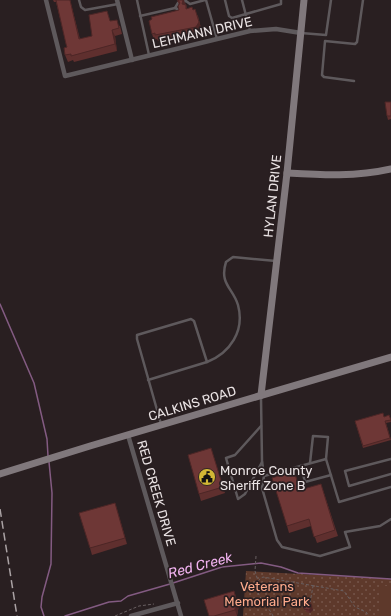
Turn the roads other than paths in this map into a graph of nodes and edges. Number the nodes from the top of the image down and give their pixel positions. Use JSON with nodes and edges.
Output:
{"nodes":[{"id":1,"x":46,"y":0,"type":"edge"},
{"id":2,"x":79,"y":0,"type":"edge"},
{"id":3,"x":137,"y":0,"type":"edge"},
{"id":4,"x":206,"y":0,"type":"edge"},
{"id":5,"x":225,"y":0,"type":"edge"},
{"id":6,"x":242,"y":0,"type":"edge"},
{"id":7,"x":281,"y":0,"type":"edge"},
{"id":8,"x":304,"y":0,"type":"edge"},
{"id":9,"x":331,"y":0,"type":"edge"},
{"id":10,"x":362,"y":0,"type":"edge"},
{"id":11,"x":117,"y":2,"type":"edge"},
{"id":12,"x":190,"y":4,"type":"junction"},
{"id":13,"x":175,"y":8,"type":"junction"},
{"id":14,"x":188,"y":8,"type":"edge"},
{"id":15,"x":180,"y":10,"type":"edge"},
{"id":16,"x":246,"y":15,"type":"junction"},
{"id":17,"x":140,"y":16,"type":"junction"},
{"id":18,"x":250,"y":31,"type":"junction"},
{"id":19,"x":301,"y":32,"type":"junction"},
{"id":20,"x":326,"y":35,"type":"junction"},
{"id":21,"x":217,"y":39,"type":"junction"},
{"id":22,"x":325,"y":41,"type":"junction"},
{"id":23,"x":150,"y":55,"type":"junction"},
{"id":24,"x":132,"y":60,"type":"junction"},
{"id":25,"x":354,"y":81,"type":"dead end"},
{"id":26,"x":391,"y":169,"type":"edge"},
{"id":27,"x":287,"y":173,"type":"junction"},
{"id":28,"x":276,"y":261,"type":"junction"},
{"id":29,"x":391,"y":357,"type":"edge"},
{"id":30,"x":206,"y":362,"type":"junction"},
{"id":31,"x":148,"y":380,"type":"junction"},
{"id":32,"x":261,"y":395,"type":"junction"},
{"id":33,"x":161,"y":425,"type":"junction"},
{"id":34,"x":261,"y":426,"type":"junction"},
{"id":35,"x":128,"y":435,"type":"junction"},
{"id":36,"x":326,"y":459,"type":"junction"},
{"id":37,"x":391,"y":459,"type":"edge"},
{"id":38,"x":262,"y":461,"type":"junction"},
{"id":39,"x":310,"y":463,"type":"junction"},
{"id":40,"x":301,"y":466,"type":"junction"},
{"id":41,"x":0,"y":474,"type":"edge"},
{"id":42,"x":391,"y":474,"type":"edge"},
{"id":43,"x":331,"y":475,"type":"junction"},
{"id":44,"x":264,"y":476,"type":"junction"},
{"id":45,"x":391,"y":487,"type":"edge"},
{"id":46,"x":391,"y":519,"type":"edge"},
{"id":47,"x":178,"y":603,"type":"junction"},
{"id":48,"x":131,"y":616,"type":"edge"},
{"id":49,"x":181,"y":616,"type":"edge"}],
"edges":[{"from":1,"to":24,"type":"street","name":"LEHMANN DRIVE"},
{"from":2,"to":11,"type":"lane"},
{"from":3,"to":17,"type":"lane"},
{"from":4,"to":12,"type":"lane"},
{"from":4,"to":21,"type":"lane"},
{"from":5,"to":16,"type":"lane"},
{"from":6,"to":16,"type":"lane"},
{"from":7,"to":16,"type":"lane"},
{"from":8,"to":19,"type":"main road","name":"HYLAN DRIVE"},
{"from":9,"to":20,"type":"lane"},
{"from":10,"to":22,"type":"lane"},
{"from":11,"to":24,"type":"street"},
{"from":12,"to":13,"type":"lane"},
{"from":12,"to":14,"type":"lane"},
{"from":13,"to":15,"type":"lane"},
{"from":13,"to":17,"type":"lane"},
{"from":16,"to":18,"type":"lane"},
{"from":17,"to":23,"type":"lane"},
{"from":18,"to":19,"type":"street","name":"LEHMANN DRIVE"},
{"from":18,"to":21,"type":"street","name":"LEHMANN DRIVE"},
{"from":19,"to":20,"type":"lane"},
{"from":19,"to":27,"type":"main road","name":"HYLAN DRIVE"},
{"from":20,"to":22,"type":"lane"},
{"from":21,"to":23,"type":"street","name":"LEHMANN DRIVE"},
{"from":22,"to":25,"type":"lane"},
{"from":23,"to":24,"type":"street","name":"LEHMANN DRIVE"},
{"from":26,"to":27,"type":"main road"},
{"from":27,"to":28,"type":"main road","name":"HYLAN DRIVE"},
{"from":28,"to":30,"type":"lane"},
{"from":28,"to":32,"type":"main road","name":"HYLAN DRIVE"},
{"from":29,"to":32,"type":"main road","name":"CALKINS ROAD"},
{"from":30,"to":31,"type":"lane"},
{"from":30,"to":31,"type":"lane"},
{"from":31,"to":33,"type":"lane"},
{"from":32,"to":33,"type":"main road","name":"CALKINS ROAD"},
{"from":32,"to":34,"type":"lane"},
{"from":33,"to":35,"type":"main road","name":"CALKINS ROAD"},
{"from":34,"to":38,"type":"lane"},
{"from":34,"to":38,"type":"lane"},
{"from":35,"to":41,"type":"main road","name":"CALKINS ROAD"},
{"from":35,"to":47,"type":"street","name":"RED CREEK DRIVE"},
{"from":36,"to":39,"type":"lane"},
{"from":36,"to":39,"type":"lane"},
{"from":36,"to":43,"type":"lane"},
{"from":37,"to":42,"type":"lane"},
{"from":38,"to":44,"type":"lane"},
{"from":39,"to":40,"type":"lane"},
{"from":40,"to":43,"type":"lane"},
{"from":40,"to":44,"type":"lane"},
{"from":43,"to":45,"type":"lane"},
{"from":44,"to":46,"type":"lane"},
{"from":47,"to":48,"type":"street"},
{"from":47,"to":49,"type":"street","name":"RED CREEK DRIVE"}]}
